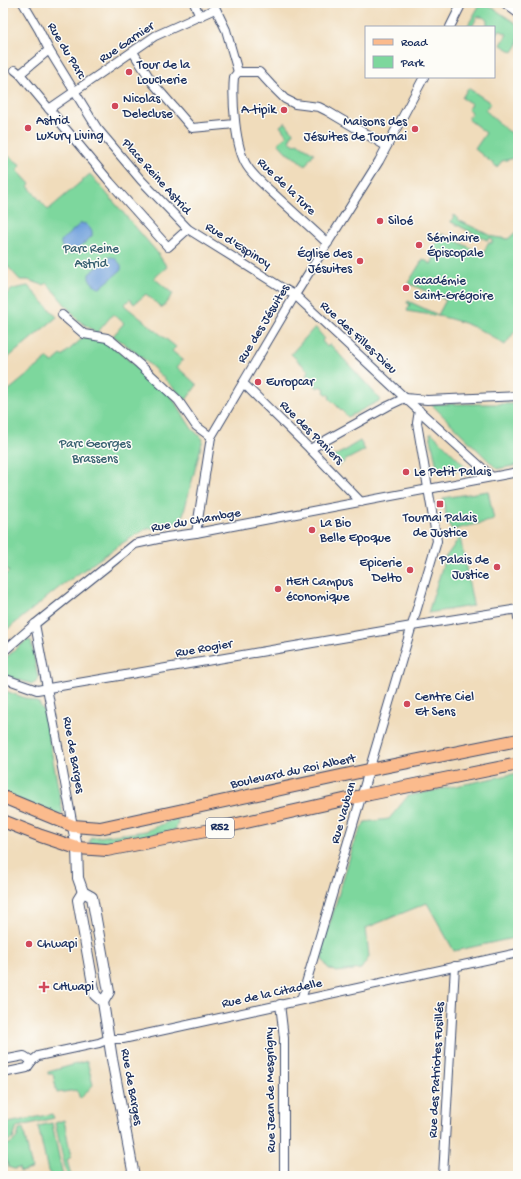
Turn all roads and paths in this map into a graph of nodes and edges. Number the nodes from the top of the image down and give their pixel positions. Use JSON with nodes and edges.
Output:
{"nodes":[{"id":1,"x":23,"y":3,"type":"edge"},
{"id":2,"x":194,"y":3,"type":"edge"},
{"id":3,"x":462,"y":3,"type":"edge"},
{"id":4,"x":506,"y":3,"type":"edge"},
{"id":5,"x":214,"y":6,"type":"edge"},
{"id":6,"x":518,"y":12,"type":"edge"},
{"id":7,"x":200,"y":17,"type":"junction"},
{"id":8,"x":450,"y":26,"type":"edge"},
{"id":9,"x":49,"y":50,"type":"junction"},
{"id":10,"x":133,"y":52,"type":"junction"},
{"id":11,"x":238,"y":72,"type":"junction"},
{"id":12,"x":423,"y":78,"type":"edge"},
{"id":13,"x":75,"y":91,"type":"junction"},
{"id":14,"x":49,"y":109,"type":"junction"},
{"id":15,"x":235,"y":124,"type":"junction"},
{"id":16,"x":386,"y":146,"type":"junction"},
{"id":17,"x":188,"y":230,"type":"junction"},
{"id":18,"x":328,"y":242,"type":"junction"},
{"id":19,"x":295,"y":295,"type":"junction"},
{"id":20,"x":62,"y":315,"type":"dead end"},
{"id":21,"x":243,"y":383,"type":"junction"},
{"id":22,"x":518,"y":396,"type":"edge"},
{"id":23,"x":405,"y":398,"type":"junction"},
{"id":24,"x":419,"y":410,"type":"junction"},
{"id":25,"x":211,"y":437,"type":"junction"},
{"id":26,"x":310,"y":448,"type":"junction"},
{"id":27,"x":518,"y":472,"type":"edge"},
{"id":28,"x":492,"y":477,"type":"junction"},
{"id":29,"x":428,"y":489,"type":"junction"},
{"id":30,"x":361,"y":502,"type":"junction"},
{"id":31,"x":196,"y":533,"type":"junction"},
{"id":32,"x":518,"y":612,"type":"edge"},
{"id":33,"x":35,"y":624,"type":"junction"},
{"id":34,"x":412,"y":626,"type":"junction"},
{"id":35,"x":3,"y":652,"type":"edge"},
{"id":36,"x":3,"y":678,"type":"edge"},
{"id":37,"x":48,"y":688,"type":"junction"},
{"id":38,"x":518,"y":740,"type":"edge"},
{"id":39,"x":518,"y":764,"type":"edge"},
{"id":40,"x":369,"y":770,"type":"junction"},
{"id":41,"x":361,"y":796,"type":"junction"},
{"id":42,"x":3,"y":797,"type":"edge"},
{"id":43,"x":3,"y":821,"type":"edge"},
{"id":44,"x":73,"y":826,"type":"junction"},
{"id":45,"x":77,"y":848,"type":"junction"},
{"id":46,"x":83,"y":892,"type":"junction"},
{"id":47,"x":518,"y":953,"type":"edge"},
{"id":48,"x":455,"y":966,"type":"junction"},
{"id":49,"x":301,"y":1000,"type":"junction"},
{"id":50,"x":103,"y":1002,"type":"junction"},
{"id":51,"x":280,"y":1004,"type":"junction"},
{"id":52,"x":109,"y":1040,"type":"junction"},
{"id":53,"x":3,"y":1060,"type":"edge"},
{"id":54,"x":32,"y":1060,"type":"junction"},
{"id":55,"x":3,"y":1073,"type":"edge"},
{"id":56,"x":134,"y":1176,"type":"edge"},
{"id":57,"x":284,"y":1176,"type":"edge"},
{"id":58,"x":443,"y":1176,"type":"edge"}],
"edges":[{"from":1,"to":9,"type":"street","name":"Rue du Parc"},
{"from":2,"to":7,"type":"street"},
{"from":3,"to":8,"type":"street"},
{"from":4,"to":6,"type":"street"},
{"from":5,"to":7,"type":"street","name":"Rue Garnier"},
{"from":5,"to":11,"type":"street"},
{"from":7,"to":10,"type":"street","name":"Rue Garnier"},
{"from":9,"to":13,"type":"street","name":"Rue du Parc"},
{"from":9,"to":14,"type":"street","name":"Place Reine Astrid"},
{"from":10,"to":13,"type":"street","name":"Rue Garnier"},
{"from":10,"to":15,"type":"street"},
{"from":11,"to":15,"type":"street","name":"Rue de la Ture"},
{"from":11,"to":16,"type":"street"},
{"from":12,"to":16,"type":"street","name":"Rue des Jésuites"},
{"from":13,"to":14,"type":"street"},
{"from":13,"to":17,"type":"street","name":"Place Reine Astrid"},
{"from":14,"to":17,"type":"street","name":"Place Reine Astrid"},
{"from":15,"to":18,"type":"street","name":"Rue de la Ture"},
{"from":16,"to":18,"type":"street","name":"Rue des Jésuites"},
{"from":17,"to":19,"type":"street","name":"Rue d'Espinoy"},
{"from":18,"to":19,"type":"street","name":"Rue des Jésuites"},
{"from":19,"to":21,"type":"street","name":"Rue des Jésuites"},
{"from":19,"to":23,"type":"street","name":"Rue des Filles-Dieu"},
{"from":20,"to":25,"type":"street"},
{"from":21,"to":25,"type":"street","name":"Rue des Jésuites"},
{"from":21,"to":26,"type":"street","name":"Rue des Paniers"},
{"from":22,"to":23,"type":"street"},
{"from":23,"to":24,"type":"street","name":"Rue des Filles-Dieu"},
{"from":23,"to":26,"type":"street"},
{"from":24,"to":28,"type":"street","name":"Rue des Filles-Dieu"},
{"from":24,"to":29,"type":"street"},
{"from":25,"to":31,"type":"street","name":"Rue des Jésuites"},
{"from":26,"to":30,"type":"street","name":"Rue des Paniers"},
{"from":27,"to":28,"type":"street","name":"Rue du Chambge"},
{"from":28,"to":29,"type":"street","name":"Rue du Chambge"},
{"from":29,"to":30,"type":"street","name":"Rue du Chambge"},
{"from":29,"to":34,"type":"street","name":"Rue Vauban"},
{"from":30,"to":31,"type":"street","name":"Rue du Chambge"},
{"from":31,"to":33,"type":"street","name":"Rue du Chambge"},
{"from":32,"to":34,"type":"street","name":"Rue Rogier"},
{"from":33,"to":35,"type":"street","name":"Rue du Chambge"},
{"from":33,"to":37,"type":"street","name":"Rue de Barges"},
{"from":34,"to":37,"type":"street","name":"Rue Rogier"},
{"from":34,"to":40,"type":"street","name":"Rue Vauban"},
{"from":36,"to":37,"type":"street","name":"Rue Rogier"},
{"from":37,"to":44,"type":"street","name":"Rue de Barges"},
{"from":38,"to":40,"type":"main road","name":"Boulevard du Roi Albert","number":"R52"},
{"from":39,"to":41,"type":"main road","number":"R52"},
{"from":40,"to":41,"type":"street","name":"Rue Vauban"},
{"from":40,"to":44,"type":"main road","name":"Boulevard du Roi Albert","number":"R52"},
{"from":41,"to":45,"type":"main road","number":"R52"},
{"from":41,"to":49,"type":"street","name":"Rue Vauban"},
{"from":42,"to":44,"type":"main road","number":"R52"},
{"from":43,"to":45,"type":"main road","number":"R52"},
{"from":44,"to":45,"type":"street","name":"Rue de Barges"},
{"from":45,"to":46,"type":"street","name":"Rue de Barges"},
{"from":46,"to":50,"type":"street","name":"Rue de Barges"},
{"from":46,"to":50,"type":"street","name":"Rue de Barges"},
{"from":47,"to":48,"type":"street","name":"Rue de la Citadelle"},
{"from":48,"to":49,"type":"street","name":"Rue de la Citadelle"},
{"from":48,"to":58,"type":"street","name":"Rue des Patriotes Fusillés"},
{"from":49,"to":51,"type":"street","name":"Rue de la Citadelle"},
{"from":50,"to":52,"type":"street","name":"Rue de Barges"},
{"from":51,"to":52,"type":"street","name":"Rue de la Citadelle"},
{"from":51,"to":57,"type":"street","name":"Rue Jean de Mesgrigny"},
{"from":52,"to":54,"type":"street","name":"Rue de la Citadelle"},
{"from":52,"to":56,"type":"street","name":"Rue de Barges"},
{"from":53,"to":54,"type":"street","name":"Rue de la Citadelle"},
{"from":54,"to":55,"type":"street","name":"Rue de la Citadelle"}]}
